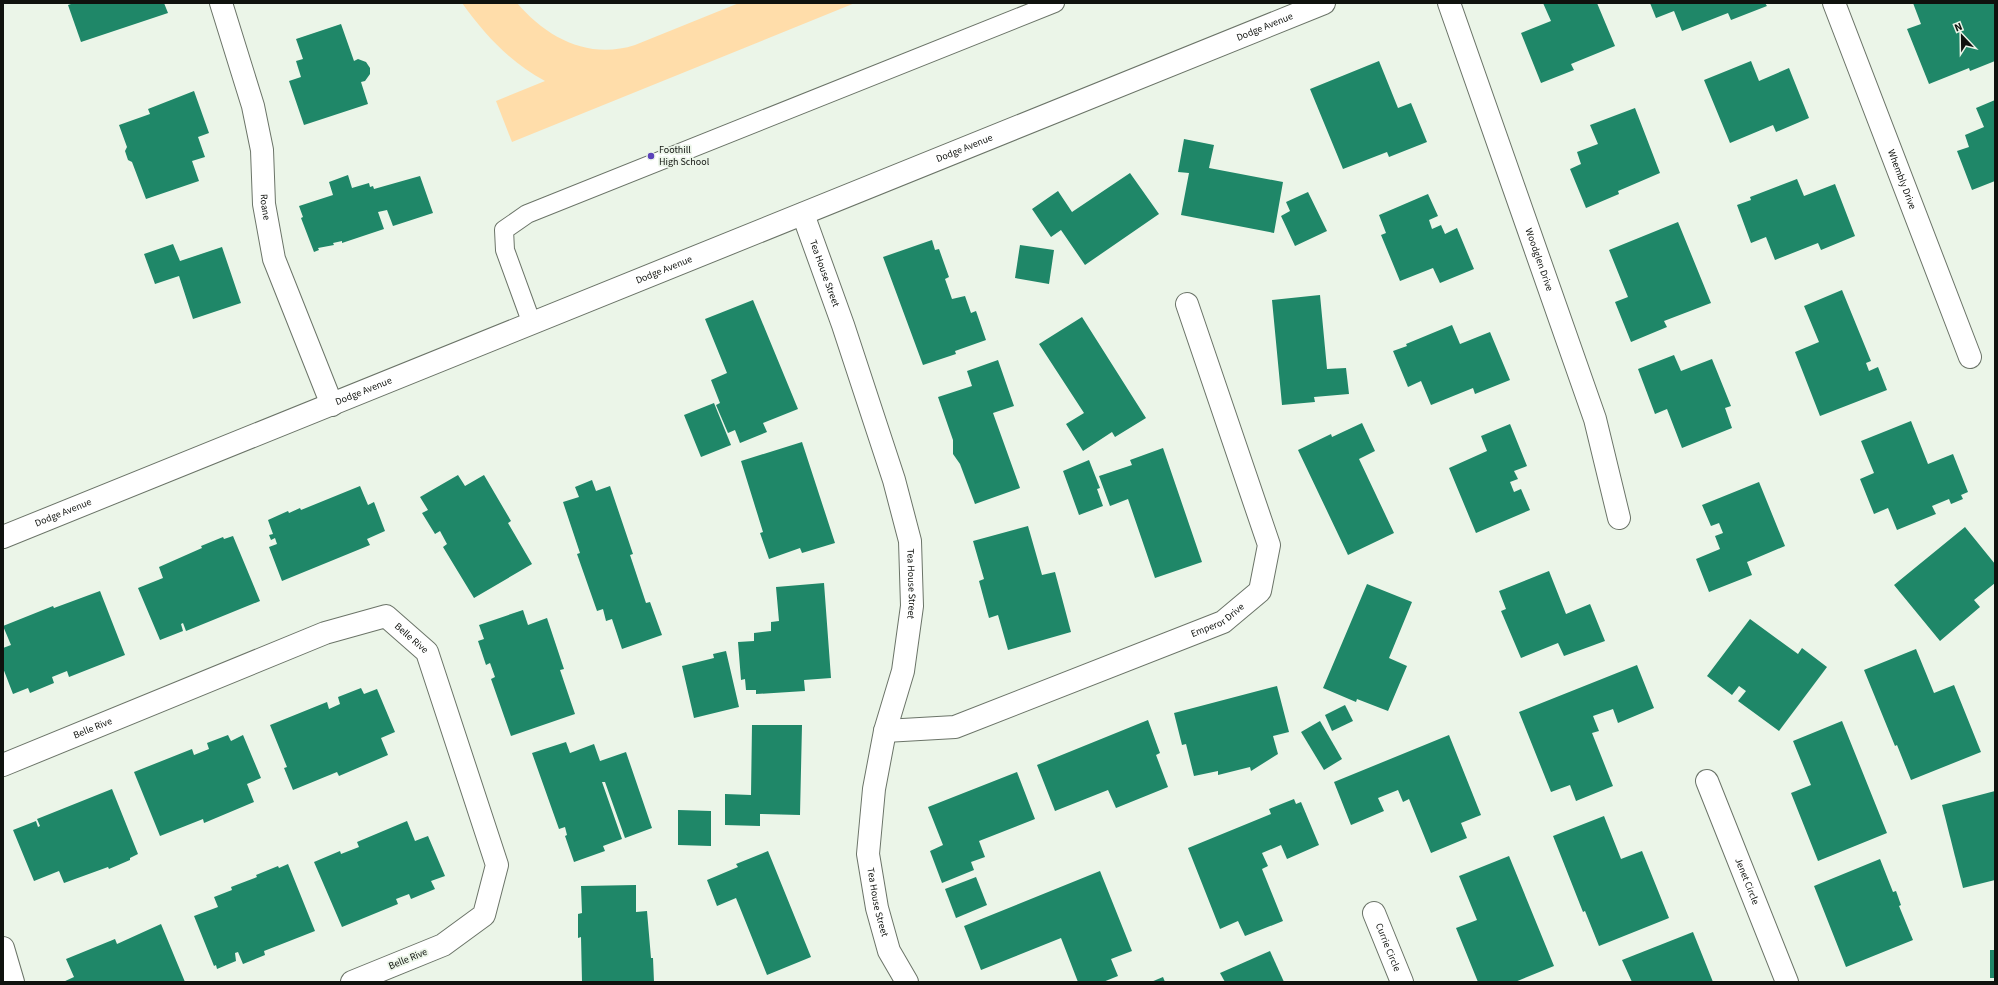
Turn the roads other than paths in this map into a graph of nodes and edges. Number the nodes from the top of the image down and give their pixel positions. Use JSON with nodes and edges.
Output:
{"nodes":[{"id":1,"x":221,"y":3,"type":"edge"},
{"id":2,"x":1055,"y":3,"type":"edge"},
{"id":3,"x":1324,"y":3,"type":"edge"},
{"id":4,"x":1449,"y":3,"type":"edge"},
{"id":5,"x":1834,"y":3,"type":"edge"},
{"id":6,"x":803,"y":214,"type":"junction"},
{"id":7,"x":1187,"y":304,"type":"dead end"},
{"id":8,"x":532,"y":324,"type":"junction"},
{"id":9,"x":1970,"y":357,"type":"dead end"},
{"id":10,"x":332,"y":405,"type":"junction"},
{"id":11,"x":1619,"y":518,"type":"dead end"},
{"id":12,"x":3,"y":537,"type":"edge"},
{"id":13,"x":885,"y":731,"type":"junction"},
{"id":14,"x":3,"y":765,"type":"edge"},
{"id":15,"x":1707,"y":781,"type":"dead end"},
{"id":16,"x":1374,"y":913,"type":"dead end"},
{"id":17,"x":3,"y":948,"type":"edge"},
{"id":18,"x":13,"y":982,"type":"edge"},
{"id":19,"x":352,"y":982,"type":"edge"},
{"id":20,"x":908,"y":982,"type":"edge"},
{"id":21,"x":1402,"y":982,"type":"edge"},
{"id":22,"x":1787,"y":982,"type":"edge"}],
"edges":[{"from":1,"to":10,"type":"street","name":"Roane"},
{"from":2,"to":8,"type":"lane"},
{"from":3,"to":6,"type":"street","name":"Dodge Avenue"},
{"from":4,"to":11,"type":"street","name":"Woodglen Drive"},
{"from":5,"to":9,"type":"street","name":"Whembly Drive"},
{"from":6,"to":8,"type":"street","name":"Dodge Avenue"},
{"from":6,"to":13,"type":"street","name":"Tea House Street"},
{"from":7,"to":13,"type":"street","name":"Emperor Drive"},
{"from":8,"to":10,"type":"street","name":"Dodge Avenue"},
{"from":10,"to":12,"type":"street","name":"Dodge Avenue"},
{"from":13,"to":20,"type":"street","name":"Tea House Street"},
{"from":14,"to":19,"type":"street","name":"Belle Rive"},
{"from":15,"to":22,"type":"street","name":"Jenet Circle"},
{"from":16,"to":21,"type":"street","name":"Currie Circle"},
{"from":17,"to":18,"type":"street"}]}
